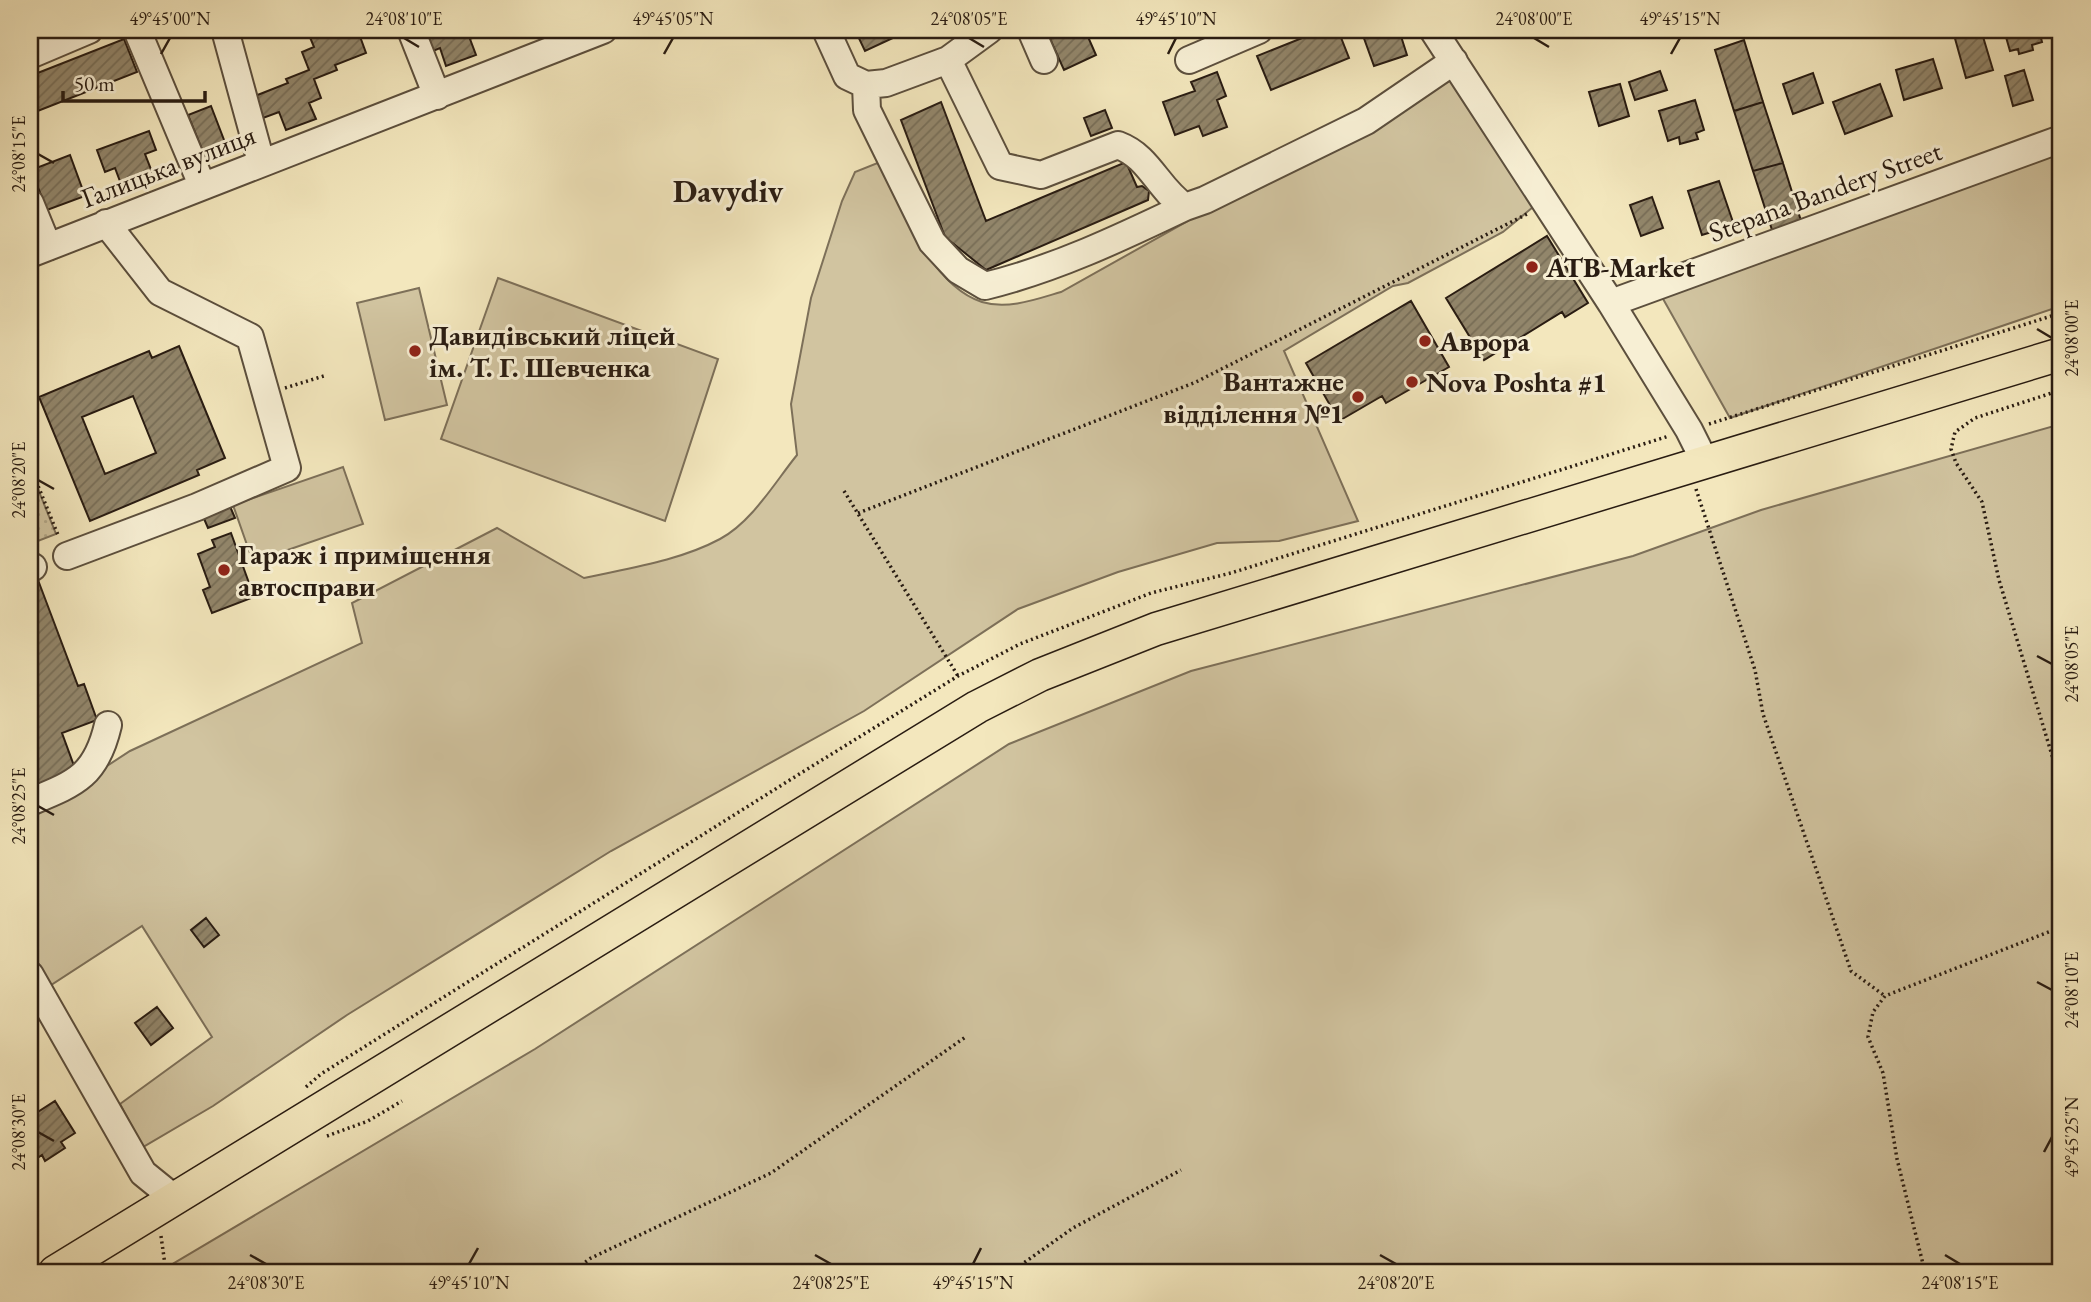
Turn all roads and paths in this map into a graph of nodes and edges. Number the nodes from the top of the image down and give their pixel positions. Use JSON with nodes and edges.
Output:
{"nodes":[{"id":1,"x":89,"y":30,"type":"edge"},
{"id":2,"x":137,"y":30,"type":"edge"},
{"id":3,"x":225,"y":30,"type":"edge"},
{"id":4,"x":411,"y":30,"type":"edge"},
{"id":5,"x":603,"y":30,"type":"edge"},
{"id":6,"x":826,"y":30,"type":"edge"},
{"id":7,"x":989,"y":30,"type":"edge"},
{"id":8,"x":1031,"y":30,"type":"edge"},
{"id":9,"x":1259,"y":30,"type":"edge"},
{"id":10,"x":1433,"y":30,"type":"edge"},
{"id":11,"x":30,"y":55,"type":"edge"},
{"id":12,"x":948,"y":60,"type":"junction"},
{"id":13,"x":1044,"y":60,"type":"dead end"},
{"id":14,"x":1189,"y":60,"type":"dead end"},
{"id":15,"x":1454,"y":61,"type":"junction"},
{"id":16,"x":866,"y":85,"type":"junction"},
{"id":17,"x":437,"y":96,"type":"junction"},
{"id":18,"x":2061,"y":139,"type":"edge"},
{"id":19,"x":261,"y":162,"type":"junction"},
{"id":20,"x":202,"y":185,"type":"junction"},
{"id":21,"x":30,"y":203,"type":"edge"},
{"id":22,"x":1548,"y":204,"type":"junction"},
{"id":23,"x":1185,"y":207,"type":"junction"},
{"id":24,"x":106,"y":223,"type":"junction"},
{"id":25,"x":39,"y":250,"type":"edge"},
{"id":26,"x":1611,"y":303,"type":"junction"},
{"id":27,"x":2061,"y":354,"type":"edge"},
{"id":28,"x":327,"y":375,"type":"dead end"},
{"id":29,"x":2061,"y":390,"type":"edge"},
{"id":30,"x":268,"y":393,"type":"junction"},
{"id":31,"x":1696,"y":465,"type":"junction"},
{"id":32,"x":30,"y":466,"type":"edge"},
{"id":33,"x":31,"y":472,"type":"edge"},
{"id":34,"x":844,"y":491,"type":"dead end"},
{"id":35,"x":858,"y":513,"type":"junction"},
{"id":36,"x":62,"y":547,"type":"joint"},
{"id":37,"x":958,"y":677,"type":"dead end"},
{"id":38,"x":108,"y":725,"type":"dead end"},
{"id":39,"x":2061,"y":785,"type":"edge"},
{"id":40,"x":30,"y":802,"type":"edge"},
{"id":41,"x":2061,"y":928,"type":"edge"},
{"id":42,"x":30,"y":975,"type":"edge"},
{"id":43,"x":1885,"y":996,"type":"junction"},
{"id":44,"x":967,"y":1036,"type":"dead end"},
{"id":45,"x":402,"y":1101,"type":"dead end"},
{"id":46,"x":322,"y":1138,"type":"dead end"},
{"id":47,"x":1181,"y":1170,"type":"dead end"},
{"id":48,"x":166,"y":1204,"type":"junction"},
{"id":49,"x":55,"y":1272,"type":"edge"},
{"id":50,"x":166,"y":1272,"type":"edge"},
{"id":51,"x":572,"y":1272,"type":"edge"},
{"id":52,"x":1011,"y":1272,"type":"edge"},
{"id":53,"x":1925,"y":1272,"type":"edge"}],
"edges":[{"from":1,"to":11,"type":"street"},
{"from":2,"to":20,"type":"street"},
{"from":3,"to":19,"type":"street"},
{"from":4,"to":17,"type":"street"},
{"from":5,"to":17,"type":"street","name":"Галицька вулиця"},
{"from":6,"to":16,"type":"street"},
{"from":7,"to":12,"type":"street"},
{"from":8,"to":13,"type":"street"},
{"from":9,"to":14,"type":"street"},
{"from":10,"to":15,"type":"street"},
{"from":12,"to":16,"type":"street"},
{"from":12,"to":23,"type":"street"},
{"from":15,"to":22,"type":"street"},
{"from":15,"to":23,"type":"street"},
{"from":16,"to":23,"type":"street"},
{"from":17,"to":19,"type":"street","name":"Галицька вулиця"},
{"from":18,"to":26,"type":"street","name":"Stepana Bandery Street"},
{"from":19,"to":20,"type":"street","name":"Галицька вулиця"},
{"from":20,"to":24,"type":"street","name":"Галицька вулиця"},
{"from":21,"to":25,"type":"street"},
{"from":22,"to":26,"type":"street"},
{"from":22,"to":35,"type":"path"},
{"from":24,"to":25,"type":"street","name":"Галицька вулиця"},
{"from":24,"to":30,"type":"street"},
{"from":26,"to":31,"type":"street"},
{"from":27,"to":31,"type":"main road"},
{"from":28,"to":30,"type":"path"},
{"from":29,"to":39,"type":"path"},
{"from":30,"to":36,"type":"street"},
{"from":31,"to":43,"type":"path"},
{"from":31,"to":48,"type":"main road"},
{"from":32,"to":33,"type":"path"},
{"from":33,"to":36,"type":"path"},
{"from":34,"to":35,"type":"path"},
{"from":35,"to":37,"type":"path"},
{"from":38,"to":40,"type":"street"},
{"from":41,"to":43,"type":"path"},
{"from":42,"to":48,"type":"street"},
{"from":43,"to":53,"type":"path"},
{"from":44,"to":51,"type":"path"},
{"from":45,"to":46,"type":"path"},
{"from":47,"to":52,"type":"path"},
{"from":48,"to":49,"type":"main road"},
{"from":48,"to":50,"type":"path"}]}
